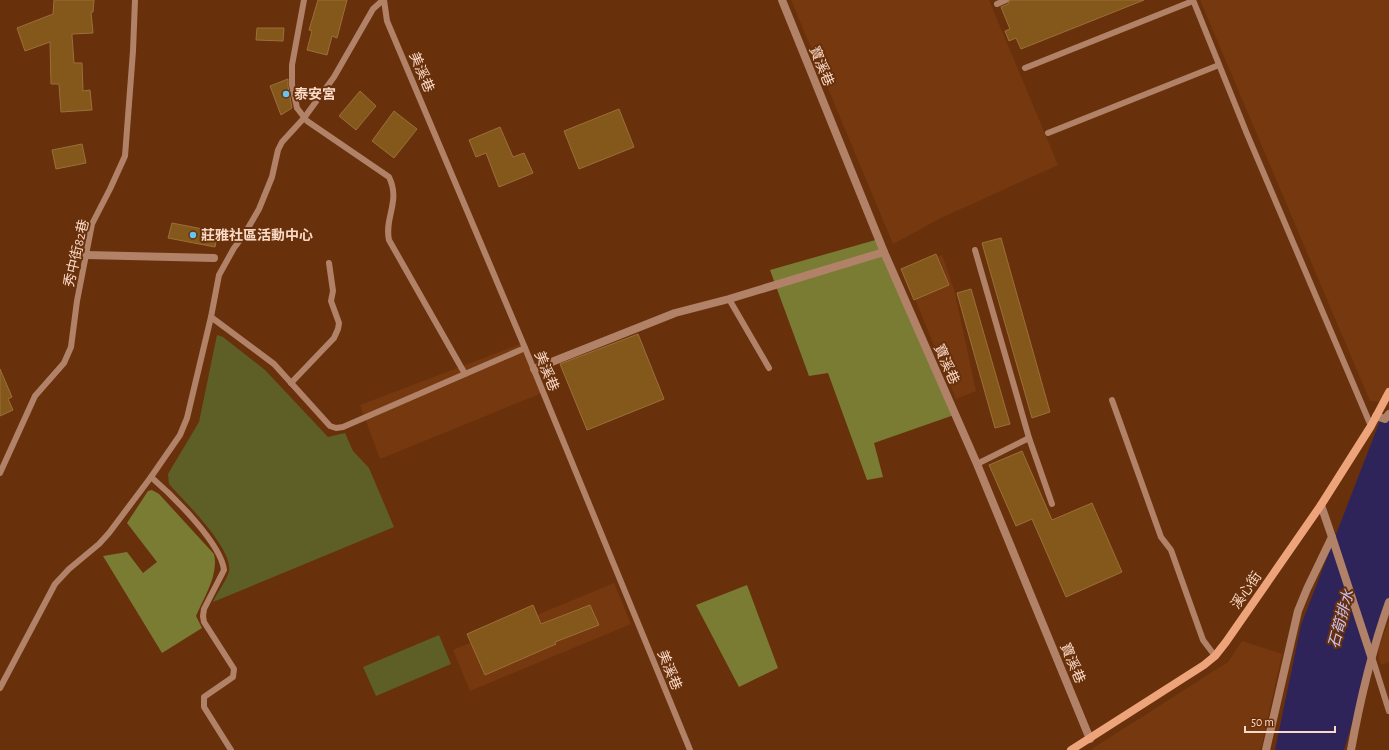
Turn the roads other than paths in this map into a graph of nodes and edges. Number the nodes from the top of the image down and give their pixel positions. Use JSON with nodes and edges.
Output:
{"nodes":[{"id":1,"x":134,"y":0,"type":"edge"},
{"id":2,"x":304,"y":0,"type":"edge"},
{"id":3,"x":383,"y":0,"type":"edge"},
{"id":4,"x":782,"y":0,"type":"edge"},
{"id":5,"x":1006,"y":0,"type":"edge"},
{"id":6,"x":1193,"y":1,"type":"edge"},
{"id":7,"x":997,"y":4,"type":"dead end"},
{"id":8,"x":1219,"y":65,"type":"junction"},
{"id":9,"x":1025,"y":68,"type":"dead end"},
{"id":10,"x":304,"y":118,"type":"junction"},
{"id":11,"x":1048,"y":133,"type":"dead end"},
{"id":12,"x":975,"y":250,"type":"dead end"},
{"id":13,"x":884,"y":252,"type":"junction"},
{"id":14,"x":86,"y":255,"type":"junction"},
{"id":15,"x":214,"y":258,"type":"dead end"},
{"id":16,"x":329,"y":263,"type":"dead end"},
{"id":17,"x":729,"y":299,"type":"junction"},
{"id":18,"x":211,"y":317,"type":"junction"},
{"id":19,"x":525,"y":348,"type":"junction"},
{"id":20,"x":768,"y":368,"type":"dead end"},
{"id":21,"x":534,"y":370,"type":"junction"},
{"id":22,"x":465,"y":374,"type":"junction"},
{"id":23,"x":291,"y":383,"type":"junction"},
{"id":24,"x":1389,"y":392,"type":"edge"},
{"id":25,"x":1112,"y":400,"type":"dead end"},
{"id":26,"x":1389,"y":414,"type":"edge"},
{"id":27,"x":1376,"y":416,"type":"junction"},
{"id":28,"x":1371,"y":426,"type":"junction"},
{"id":29,"x":1029,"y":438,"type":"junction"},
{"id":30,"x":977,"y":464,"type":"junction"},
{"id":31,"x":2,"y":465,"type":"edge"},
{"id":32,"x":0,"y":473,"type":"edge"},
{"id":33,"x":151,"y":477,"type":"junction"},
{"id":34,"x":1052,"y":504,"type":"dead end"},
{"id":35,"x":1321,"y":505,"type":"junction"},
{"id":36,"x":1332,"y":537,"type":"junction"},
{"id":37,"x":1389,"y":602,"type":"edge"},
{"id":38,"x":1215,"y":656,"type":"junction"},
{"id":39,"x":1371,"y":656,"type":"junction"},
{"id":40,"x":0,"y":688,"type":"edge"},
{"id":41,"x":1389,"y":711,"type":"edge"},
{"id":42,"x":1090,"y":739,"type":"junction"},
{"id":43,"x":231,"y":750,"type":"edge"},
{"id":44,"x":690,"y":750,"type":"edge"},
{"id":45,"x":1071,"y":750,"type":"edge"},
{"id":46,"x":1266,"y":750,"type":"edge"},
{"id":47,"x":1351,"y":750,"type":"edge"}],
"edges":[{"from":1,"to":14,"type":"lane","name":"秀中街82巷"},
{"from":2,"to":10,"type":"lane"},
{"from":3,"to":10,"type":"lane"},
{"from":3,"to":19,"type":"lane","name":"美溪巷"},
{"from":4,"to":13,"type":"street","name":"寶溪巷"},
{"from":5,"to":7,"type":"lane"},
{"from":6,"to":8,"type":"lane"},
{"from":6,"to":9,"type":"lane"},
{"from":8,"to":11,"type":"lane"},
{"from":8,"to":28,"type":"lane"},
{"from":10,"to":18,"type":"lane"},
{"from":10,"to":22,"type":"lane"},
{"from":12,"to":29,"type":"lane"},
{"from":13,"to":17,"type":"street"},
{"from":13,"to":30,"type":"street","name":"寶溪巷"},
{"from":14,"to":15,"type":"street"},
{"from":14,"to":31,"type":"lane","name":"秀中街82巷"},
{"from":16,"to":23,"type":"lane"},
{"from":17,"to":20,"type":"lane"},
{"from":17,"to":21,"type":"street"},
{"from":18,"to":23,"type":"lane"},
{"from":18,"to":33,"type":"lane"},
{"from":19,"to":21,"type":"lane","name":"美溪巷"},
{"from":19,"to":22,"type":"lane"},
{"from":21,"to":44,"type":"lane","name":"美溪巷"},
{"from":22,"to":23,"type":"lane"},
{"from":24,"to":27,"type":"street","name":"溪心街"},
{"from":25,"to":38,"type":"lane"},
{"from":26,"to":27,"type":"street"},
{"from":27,"to":28,"type":"street","name":"溪心街"},
{"from":28,"to":35,"type":"street","name":"溪心街"},
{"from":29,"to":30,"type":"lane"},
{"from":29,"to":34,"type":"lane"},
{"from":30,"to":42,"type":"street","name":"寶溪巷"},
{"from":31,"to":32,"type":"lane","name":"秀中街82巷"},
{"from":33,"to":40,"type":"lane"},
{"from":33,"to":43,"type":"lane"},
{"from":35,"to":36,"type":"street"},
{"from":35,"to":38,"type":"street","name":"溪心街"},
{"from":36,"to":39,"type":"street"},
{"from":36,"to":46,"type":"street"},
{"from":37,"to":39,"type":"street"},
{"from":38,"to":42,"type":"street","name":"溪心街"},
{"from":39,"to":41,"type":"lane"},
{"from":39,"to":47,"type":"street"},
{"from":42,"to":45,"type":"street","name":"溪心街"}]}
